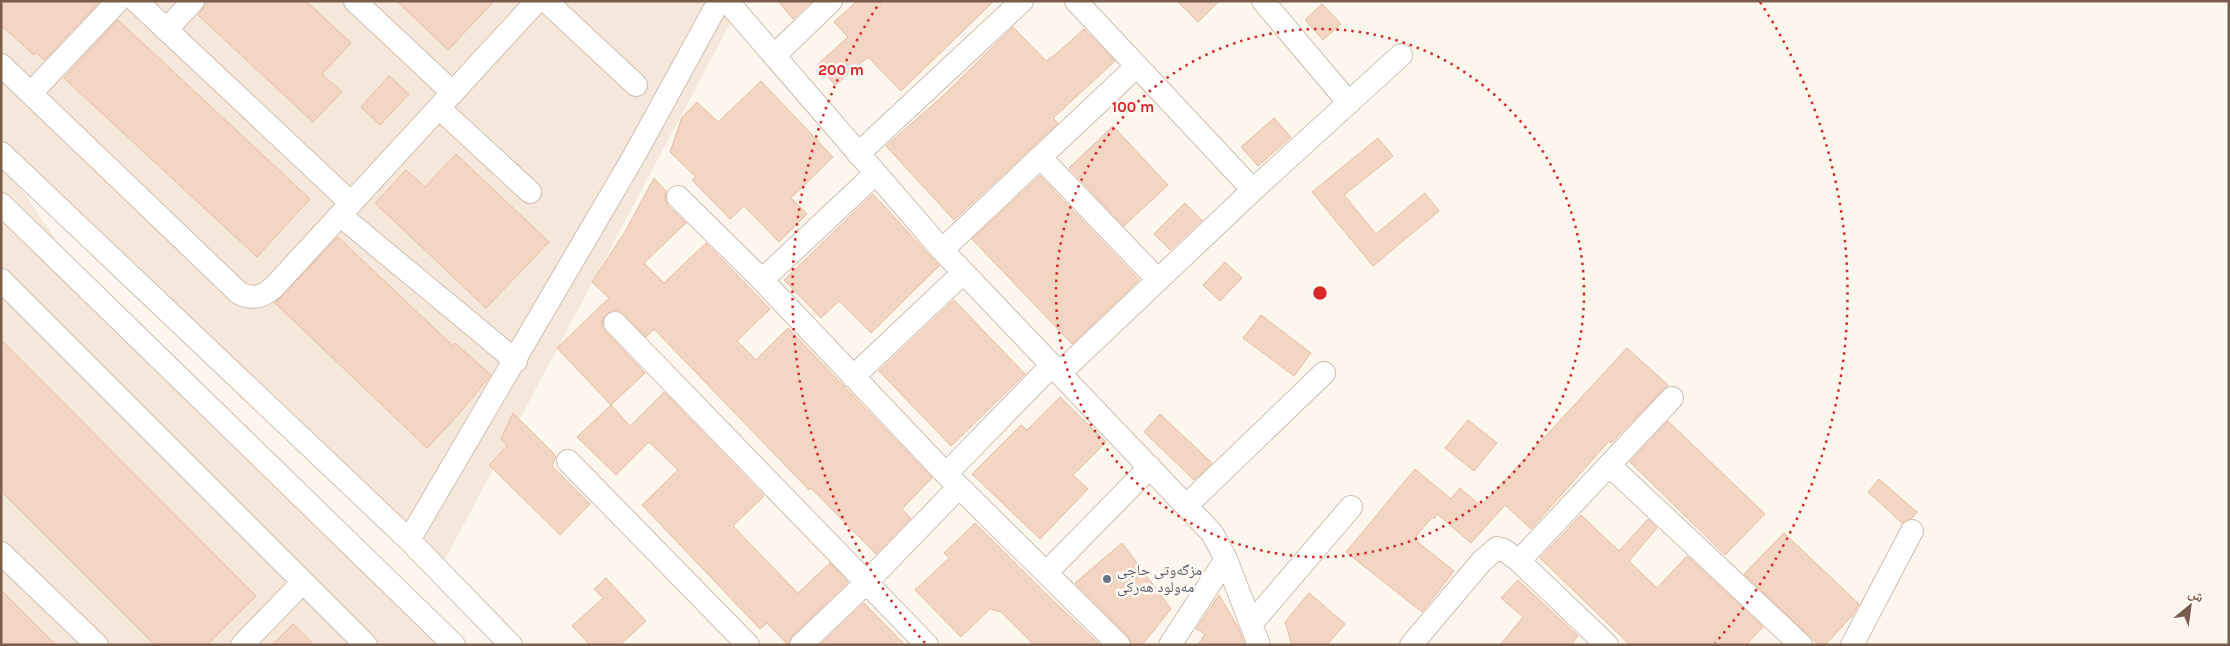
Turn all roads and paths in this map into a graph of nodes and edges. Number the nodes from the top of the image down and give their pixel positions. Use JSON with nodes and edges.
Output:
{"nodes":[{"id":1,"x":118,"y":1,"type":"edge"},
{"id":2,"x":136,"y":1,"type":"edge"},
{"id":3,"x":193,"y":1,"type":"edge"},
{"id":4,"x":355,"y":1,"type":"edge"},
{"id":5,"x":537,"y":1,"type":"edge"},
{"id":6,"x":546,"y":1,"type":"edge"},
{"id":7,"x":719,"y":1,"type":"edge"},
{"id":8,"x":728,"y":1,"type":"edge"},
{"id":9,"x":831,"y":1,"type":"edge"},
{"id":10,"x":1022,"y":1,"type":"edge"},
{"id":11,"x":1076,"y":1,"type":"edge"},
{"id":12,"x":1263,"y":1,"type":"edge"},
{"id":13,"x":166,"y":30,"type":"junction"},
{"id":14,"x":1402,"y":55,"type":"dead end"},
{"id":15,"x":774,"y":56,"type":"junction"},
{"id":16,"x":1,"y":65,"type":"edge"},
{"id":17,"x":1137,"y":66,"type":"junction"},
{"id":18,"x":636,"y":85,"type":"dead end"},
{"id":19,"x":31,"y":93,"type":"junction"},
{"id":20,"x":446,"y":100,"type":"junction"},
{"id":21,"x":1349,"y":103,"type":"junction"},
{"id":22,"x":1,"y":153,"type":"edge"},
{"id":23,"x":858,"y":154,"type":"junction"},
{"id":24,"x":1040,"y":157,"type":"junction"},
{"id":25,"x":875,"y":174,"type":"junction"},
{"id":26,"x":1253,"y":190,"type":"junction"},
{"id":27,"x":530,"y":192,"type":"dead end"},
{"id":28,"x":678,"y":197,"type":"dead end"},
{"id":29,"x":1,"y":204,"type":"edge"},
{"id":30,"x":346,"y":209,"type":"junction"},
{"id":31,"x":942,"y":250,"type":"junction"},
{"id":32,"x":963,"y":273,"type":"junction"},
{"id":33,"x":762,"y":280,"type":"junction"},
{"id":34,"x":1158,"y":280,"type":"junction"},
{"id":35,"x":3,"y":286,"type":"edge"},
{"id":36,"x":615,"y":323,"type":"dead end"},
{"id":37,"x":516,"y":361,"type":"junction"},
{"id":38,"x":1056,"y":369,"type":"junction"},
{"id":39,"x":1324,"y":373,"type":"dead end"},
{"id":40,"x":853,"y":377,"type":"junction"},
{"id":41,"x":1672,"y":398,"type":"dead end"},
{"id":42,"x":568,"y":461,"type":"dead end"},
{"id":43,"x":1609,"y":465,"type":"junction"},
{"id":44,"x":1150,"y":467,"type":"junction"},
{"id":45,"x":952,"y":480,"type":"junction"},
{"id":46,"x":1186,"y":506,"type":"junction"},
{"id":47,"x":1351,"y":507,"type":"dead end"},
{"id":48,"x":1912,"y":531,"type":"dead end"},
{"id":49,"x":409,"y":540,"type":"junction"},
{"id":50,"x":1,"y":553,"type":"edge"},
{"id":51,"x":1226,"y":559,"type":"junction"},
{"id":52,"x":1519,"y":561,"type":"junction"},
{"id":53,"x":1046,"y":573,"type":"junction"},
{"id":54,"x":303,"y":582,"type":"junction"},
{"id":55,"x":866,"y":583,"type":"junction"},
{"id":56,"x":1251,"y":624,"type":"junction"},
{"id":57,"x":1596,"y":641,"type":"edge"},
{"id":58,"x":97,"y":645,"type":"edge"},
{"id":59,"x":242,"y":645,"type":"edge"},
{"id":60,"x":366,"y":645,"type":"edge"},
{"id":61,"x":454,"y":645,"type":"edge"},
{"id":62,"x":511,"y":645,"type":"edge"},
{"id":63,"x":748,"y":645,"type":"edge"},
{"id":64,"x":801,"y":645,"type":"edge"},
{"id":65,"x":927,"y":645,"type":"edge"},
{"id":66,"x":1119,"y":645,"type":"edge"},
{"id":67,"x":1170,"y":645,"type":"edge"},
{"id":68,"x":1259,"y":645,"type":"edge"},
{"id":69,"x":1411,"y":645,"type":"edge"},
{"id":70,"x":1801,"y":645,"type":"edge"},
{"id":71,"x":1852,"y":645,"type":"edge"}],
"edges":[{"from":1,"to":19,"type":"street"},
{"from":2,"to":13,"type":"street"},
{"from":3,"to":13,"type":"street"},
{"from":4,"to":20,"type":"street"},
{"from":5,"to":20,"type":"street"},
{"from":6,"to":18,"type":"street"},
{"from":7,"to":37,"type":"street"},
{"from":8,"to":15,"type":"street"},
{"from":9,"to":15,"type":"street"},
{"from":10,"to":23,"type":"street"},
{"from":11,"to":17,"type":"street"},
{"from":12,"to":21,"type":"street"},
{"from":13,"to":30,"type":"street"},
{"from":14,"to":21,"type":"street"},
{"from":15,"to":23,"type":"street"},
{"from":16,"to":19,"type":"street"},
{"from":17,"to":24,"type":"street"},
{"from":17,"to":26,"type":"street"},
{"from":19,"to":30,"type":"street"},
{"from":20,"to":27,"type":"street"},
{"from":20,"to":30,"type":"street"},
{"from":21,"to":26,"type":"street"},
{"from":22,"to":49,"type":"street"},
{"from":23,"to":25,"type":"street"},
{"from":24,"to":31,"type":"street"},
{"from":24,"to":34,"type":"street"},
{"from":25,"to":31,"type":"street"},
{"from":25,"to":33,"type":"street"},
{"from":26,"to":34,"type":"street"},
{"from":28,"to":33,"type":"street"},
{"from":29,"to":61,"type":"street"},
{"from":30,"to":37,"type":"street"},
{"from":31,"to":32,"type":"street"},
{"from":32,"to":38,"type":"street"},
{"from":32,"to":40,"type":"street"},
{"from":33,"to":40,"type":"street"},
{"from":34,"to":38,"type":"street"},
{"from":35,"to":54,"type":"street"},
{"from":36,"to":55,"type":"street"},
{"from":37,"to":49,"type":"street"},
{"from":38,"to":44,"type":"street"},
{"from":38,"to":45,"type":"street"},
{"from":39,"to":46,"type":"street"},
{"from":40,"to":45,"type":"street"},
{"from":41,"to":43,"type":"street"},
{"from":42,"to":63,"type":"street"},
{"from":43,"to":52,"type":"street"},
{"from":43,"to":70,"type":"street"},
{"from":44,"to":46,"type":"street"},
{"from":44,"to":53,"type":"street"},
{"from":45,"to":53,"type":"street"},
{"from":45,"to":55,"type":"street"},
{"from":46,"to":51,"type":"street"},
{"from":47,"to":56,"type":"street"},
{"from":48,"to":71,"type":"street"},
{"from":49,"to":62,"type":"street"},
{"from":50,"to":58,"type":"street"},
{"from":51,"to":56,"type":"street"},
{"from":51,"to":67,"type":"street"},
{"from":52,"to":57,"type":"street"},
{"from":52,"to":69,"type":"street"},
{"from":53,"to":66,"type":"street"},
{"from":54,"to":59,"type":"street"},
{"from":54,"to":60,"type":"street"},
{"from":55,"to":64,"type":"street"},
{"from":55,"to":65,"type":"street"},
{"from":56,"to":68,"type":"street"}]}
